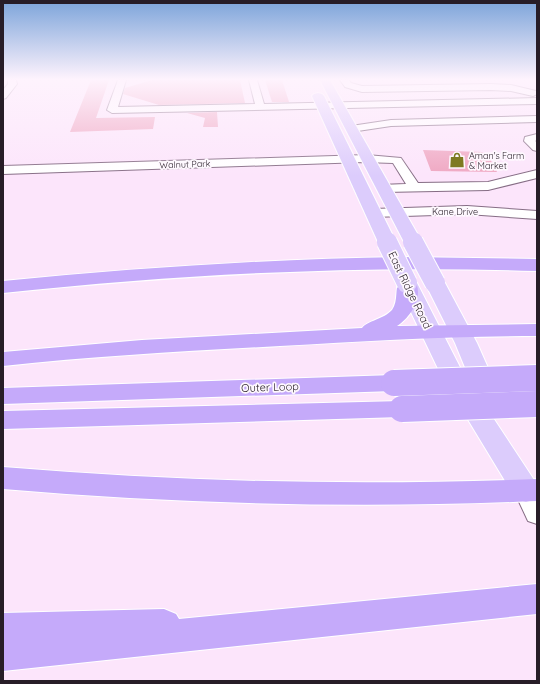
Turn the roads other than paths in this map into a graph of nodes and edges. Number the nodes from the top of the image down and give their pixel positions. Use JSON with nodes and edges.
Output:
{"nodes":[{"id":1,"x":325,"y":112,"type":"edge"},
{"id":2,"x":342,"y":112,"type":"edge"},
{"id":3,"x":386,"y":112,"type":"edge"},
{"id":4,"x":537,"y":119,"type":"edge"},
{"id":5,"x":395,"y":123,"type":"junction"},
{"id":6,"x":351,"y":129,"type":"junction"},
{"id":7,"x":537,"y":137,"type":"edge"},
{"id":8,"x":537,"y":148,"type":"edge"},
{"id":9,"x":347,"y":158,"type":"junction"},
{"id":10,"x":368,"y":158,"type":"junction"},
{"id":11,"x":3,"y":170,"type":"edge"},
{"id":12,"x":537,"y":174,"type":"edge"},
{"id":13,"x":414,"y":187,"type":"junction"},
{"id":14,"x":384,"y":188,"type":"junction"},
{"id":15,"x":398,"y":212,"type":"junction"},
{"id":16,"x":373,"y":213,"type":"junction"},
{"id":17,"x":537,"y":215,"type":"edge"},
{"id":18,"x":537,"y":265,"type":"edge"},
{"id":19,"x":407,"y":283,"type":"junction"},
{"id":20,"x":3,"y":287,"type":"edge"},
{"id":21,"x":459,"y":330,"type":"junction"},
{"id":22,"x":537,"y":330,"type":"edge"},
{"id":23,"x":430,"y":331,"type":"junction"},
{"id":24,"x":342,"y":335,"type":"junction"},
{"id":25,"x":3,"y":359,"type":"edge"},
{"id":26,"x":537,"y":378,"type":"edge"},
{"id":27,"x":3,"y":396,"type":"edge"},
{"id":28,"x":537,"y":404,"type":"edge"},
{"id":29,"x":3,"y":420,"type":"edge"},
{"id":30,"x":3,"y":478,"type":"edge"},
{"id":31,"x":533,"y":498,"type":"edge"},
{"id":32,"x":537,"y":599,"type":"edge"},
{"id":33,"x":307,"y":624,"type":"junction"},
{"id":34,"x":3,"y":629,"type":"edge"},
{"id":35,"x":3,"y":654,"type":"edge"}],
"edges":[{"from":1,"to":9,"type":"main road","name":"East Ridge Road"},
{"from":2,"to":6,"type":"main road"},
{"from":3,"to":5,"type":"street"},
{"from":4,"to":5,"type":"street"},
{"from":5,"to":6,"type":"street"},
{"from":6,"to":10,"type":"main road"},
{"from":7,"to":8,"type":"street"},
{"from":9,"to":10,"type":"street","name":"Walnut Park"},
{"from":9,"to":11,"type":"street","name":"Walnut Park"},
{"from":9,"to":16,"type":"main road","name":"East Ridge Road"},
{"from":10,"to":13,"type":"street","name":"Walnut Park"},
{"from":10,"to":14,"type":"main road"},
{"from":12,"to":13,"type":"street"},
{"from":13,"to":14,"type":"street"},
{"from":14,"to":15,"type":"main road"},
{"from":15,"to":16,"type":"street","name":"Kane Drive"},
{"from":15,"to":17,"type":"street","name":"Kane Drive"},
{"from":15,"to":21,"type":"main road","bridge":true},
{"from":16,"to":19,"type":"main road","name":"East Ridge Road","bridge":true},
{"from":18,"to":20,"type":"highway"},
{"from":19,"to":23,"type":"main road","name":"East Ridge Road"},
{"from":19,"to":24,"type":"highway"},
{"from":21,"to":22,"type":"highway"},
{"from":21,"to":23,"type":"highway"},
{"from":21,"to":31,"type":"main road"},
{"from":23,"to":24,"type":"highway"},
{"from":23,"to":31,"type":"main road","name":"East Ridge Road"},
{"from":24,"to":25,"type":"highway"},
{"from":26,"to":27,"type":"highway","name":"Outer Loop","bridge":true},
{"from":28,"to":29,"type":"highway","bridge":true},
{"from":30,"to":31,"type":"highway"},
{"from":32,"to":33,"type":"highway"},
{"from":33,"to":34,"type":"highway"},
{"from":33,"to":35,"type":"highway"}]}
